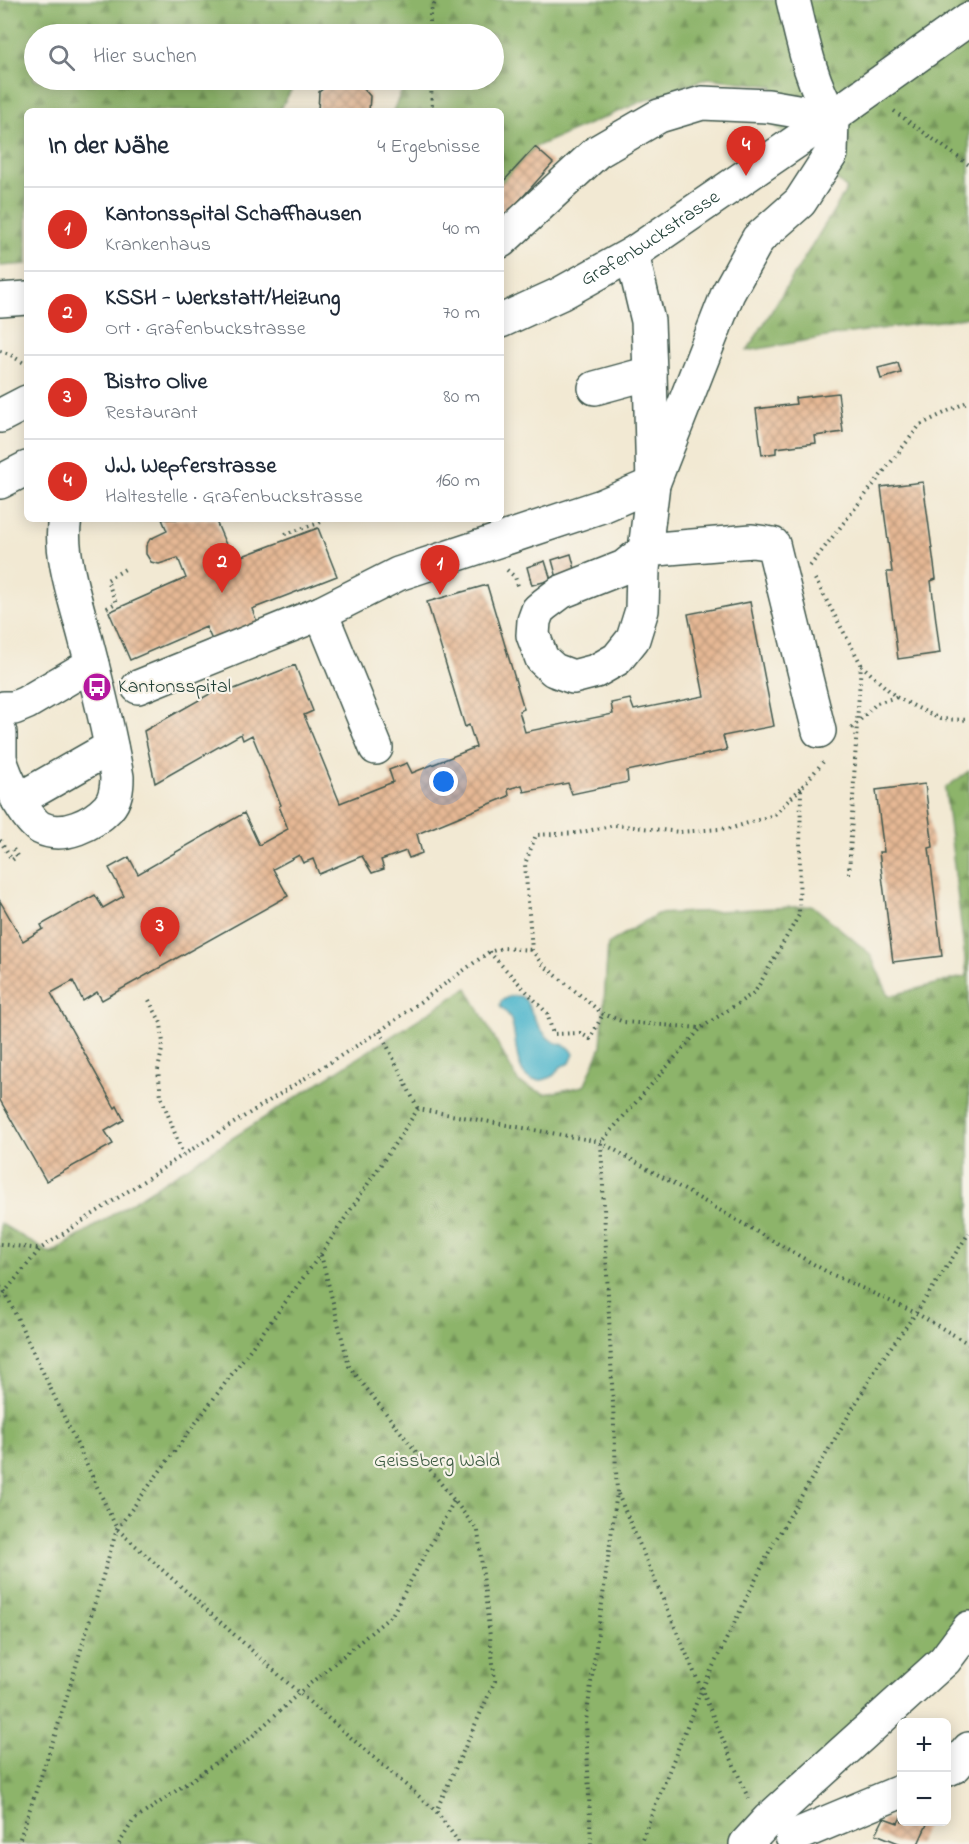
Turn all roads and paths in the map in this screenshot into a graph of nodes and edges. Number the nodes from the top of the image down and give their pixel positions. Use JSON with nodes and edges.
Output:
{"nodes":[{"id":1,"x":436,"y":0,"type":"edge"},
{"id":2,"x":793,"y":0,"type":"edge"},
{"id":3,"x":969,"y":19,"type":"edge"},
{"id":4,"x":430,"y":24,"type":"edge"},
{"id":5,"x":431,"y":90,"type":"edge"},
{"id":6,"x":867,"y":91,"type":"junction"},
{"id":7,"x":432,"y":108,"type":"edge"},
{"id":8,"x":832,"y":117,"type":"junction"},
{"id":9,"x":969,"y":165,"type":"edge"},
{"id":10,"x":504,"y":237,"type":"edge"},
{"id":11,"x":632,"y":254,"type":"junction"},
{"id":12,"x":24,"y":298,"type":"edge"},
{"id":13,"x":0,"y":300,"type":"edge"},
{"id":14,"x":504,"y":320,"type":"edge"},
{"id":15,"x":0,"y":351,"type":"edge"},
{"id":16,"x":24,"y":363,"type":"edge"},
{"id":17,"x":650,"y":373,"type":"junction"},
{"id":18,"x":595,"y":388,"type":"dead end"},
{"id":19,"x":969,"y":401,"type":"edge"},
{"id":20,"x":24,"y":404,"type":"edge"},
{"id":21,"x":0,"y":416,"type":"edge"},
{"id":22,"x":24,"y":470,"type":"edge"},
{"id":23,"x":0,"y":482,"type":"edge"},
{"id":24,"x":653,"y":484,"type":"junction"},
{"id":25,"x":65,"y":522,"type":"edge"},
{"id":26,"x":320,"y":522,"type":"edge"},
{"id":27,"x":285,"y":534,"type":"dead end"},
{"id":28,"x":773,"y":544,"type":"junction"},
{"id":29,"x":810,"y":567,"type":"junction"},
{"id":30,"x":321,"y":613,"type":"junction"},
{"id":31,"x":92,"y":664,"type":"junction"},
{"id":32,"x":861,"y":664,"type":"junction"},
{"id":33,"x":138,"y":687,"type":"dead end"},
{"id":34,"x":896,"y":697,"type":"junction"},
{"id":35,"x":1,"y":716,"type":"edge"},
{"id":36,"x":969,"y":720,"type":"edge"},
{"id":37,"x":857,"y":723,"type":"junction"},
{"id":38,"x":831,"y":740,"type":"junction"},
{"id":39,"x":111,"y":747,"type":"junction"},
{"id":40,"x":376,"y":748,"type":"dead end"},
{"id":41,"x":0,"y":758,"type":"edge"},
{"id":42,"x":801,"y":788,"type":"junction"},
{"id":43,"x":18,"y":800,"type":"junction"},
{"id":44,"x":0,"y":840,"type":"edge"},
{"id":45,"x":12,"y":860,"type":"dead end"},
{"id":46,"x":849,"y":874,"type":"dead end"},
{"id":47,"x":532,"y":950,"type":"junction"},
{"id":48,"x":489,"y":952,"type":"junction"},
{"id":49,"x":149,"y":1000,"type":"dead end"},
{"id":50,"x":603,"y":1014,"type":"junction"},
{"id":51,"x":701,"y":1028,"type":"junction"},
{"id":52,"x":380,"y":1031,"type":"junction"},
{"id":53,"x":418,"y":1109,"type":"junction"},
{"id":54,"x":601,"y":1142,"type":"junction"},
{"id":55,"x":183,"y":1155,"type":"junction"},
{"id":56,"x":969,"y":1233,"type":"edge"},
{"id":57,"x":0,"y":1244,"type":"edge"},
{"id":58,"x":39,"y":1249,"type":"junction"},
{"id":59,"x":321,"y":1254,"type":"junction"},
{"id":60,"x":0,"y":1287,"type":"edge"},
{"id":61,"x":5,"y":1292,"type":"junction"},
{"id":62,"x":0,"y":1299,"type":"edge"},
{"id":63,"x":916,"y":1313,"type":"junction"},
{"id":64,"x":969,"y":1344,"type":"edge"},
{"id":65,"x":617,"y":1492,"type":"junction"},
{"id":66,"x":454,"y":1501,"type":"junction"},
{"id":67,"x":117,"y":1529,"type":"junction"},
{"id":68,"x":969,"y":1628,"type":"edge"},
{"id":69,"x":701,"y":1691,"type":"junction"},
{"id":70,"x":299,"y":1693,"type":"junction"},
{"id":71,"x":969,"y":1749,"type":"edge"},
{"id":72,"x":951,"y":1768,"type":"edge"},
{"id":73,"x":897,"y":1793,"type":"edge"},
{"id":74,"x":436,"y":1811,"type":"junction"},
{"id":75,"x":789,"y":1833,"type":"edge"},
{"id":76,"x":18,"y":1844,"type":"edge"},
{"id":77,"x":119,"y":1844,"type":"edge"},
{"id":78,"x":460,"y":1844,"type":"edge"},
{"id":79,"x":591,"y":1844,"type":"edge"},
{"id":80,"x":640,"y":1844,"type":"edge"},
{"id":81,"x":746,"y":1844,"type":"edge"}],
"edges":[{"from":1,"to":4,"type":"path"},
{"from":2,"to":8,"type":"street"},
{"from":3,"to":6,"type":"street","name":"Grafenbuckstrasse"},
{"from":5,"to":7,"type":"path"},
{"from":6,"to":8,"type":"street","name":"Grafenbuckstrasse"},
{"from":6,"to":9,"type":"path"},
{"from":8,"to":10,"type":"street"},
{"from":8,"to":11,"type":"street","name":"Grafenbuckstrasse"},
{"from":8,"to":24,"type":"street"},
{"from":11,"to":14,"type":"street","name":"Grafenbuckstrasse"},
{"from":11,"to":17,"type":"street"},
{"from":12,"to":13,"type":"street"},
{"from":15,"to":16,"type":"path"},
{"from":17,"to":18,"type":"street"},
{"from":17,"to":24,"type":"street"},
{"from":19,"to":29,"type":"path"},
{"from":20,"to":21,"type":"street"},
{"from":22,"to":23,"type":"street"},
{"from":24,"to":28,"type":"street"},
{"from":24,"to":30,"type":"street"},
{"from":25,"to":31,"type":"street"},
{"from":26,"to":27,"type":"path"},
{"from":28,"to":29,"type":"path"},
{"from":28,"to":38,"type":"street"},
{"from":29,"to":32,"type":"path"},
{"from":30,"to":33,"type":"street"},
{"from":30,"to":40,"type":"street"},
{"from":31,"to":35,"type":"street"},
{"from":31,"to":39,"type":"street"},
{"from":32,"to":34,"type":"path"},
{"from":32,"to":37,"type":"path"},
{"from":34,"to":36,"type":"path"},
{"from":34,"to":37,"type":"path"},
{"from":35,"to":41,"type":"street"},
{"from":37,"to":38,"type":"path"},
{"from":37,"to":46,"type":"path"},
{"from":38,"to":42,"type":"path"},
{"from":39,"to":43,"type":"street"},
{"from":39,"to":43,"type":"street"},
{"from":41,"to":43,"type":"street"},
{"from":42,"to":47,"type":"path"},
{"from":42,"to":51,"type":"path"},
{"from":44,"to":45,"type":"path"},
{"from":47,"to":48,"type":"path"},
{"from":47,"to":50,"type":"path"},
{"from":48,"to":50,"type":"path"},
{"from":48,"to":52,"type":"path"},
{"from":49,"to":55,"type":"path"},
{"from":50,"to":51,"type":"path"},
{"from":51,"to":54,"type":"path"},
{"from":52,"to":53,"type":"path"},
{"from":52,"to":55,"type":"path"},
{"from":53,"to":54,"type":"path"},
{"from":53,"to":59,"type":"path"},
{"from":54,"to":63,"type":"path"},
{"from":54,"to":65,"type":"path"},
{"from":55,"to":58,"type":"path"},
{"from":56,"to":63,"type":"path"},
{"from":57,"to":58,"type":"path"},
{"from":58,"to":61,"type":"path"},
{"from":59,"to":66,"type":"path"},
{"from":59,"to":67,"type":"path"},
{"from":60,"to":61,"type":"path"},
{"from":61,"to":62,"type":"path"},
{"from":61,"to":67,"type":"path"},
{"from":63,"to":64,"type":"path"},
{"from":63,"to":69,"type":"path"},
{"from":65,"to":69,"type":"path"},
{"from":65,"to":79,"type":"path"},
{"from":66,"to":70,"type":"path"},
{"from":66,"to":74,"type":"path"},
{"from":67,"to":70,"type":"path"},
{"from":67,"to":76,"type":"path"},
{"from":68,"to":75,"type":"street"},
{"from":69,"to":75,"type":"path"},
{"from":69,"to":80,"type":"path"},
{"from":70,"to":74,"type":"path"},
{"from":70,"to":77,"type":"path"},
{"from":71,"to":72,"type":"street"},
{"from":73,"to":75,"type":"street"},
{"from":74,"to":78,"type":"path"},
{"from":75,"to":81,"type":"street"}]}
